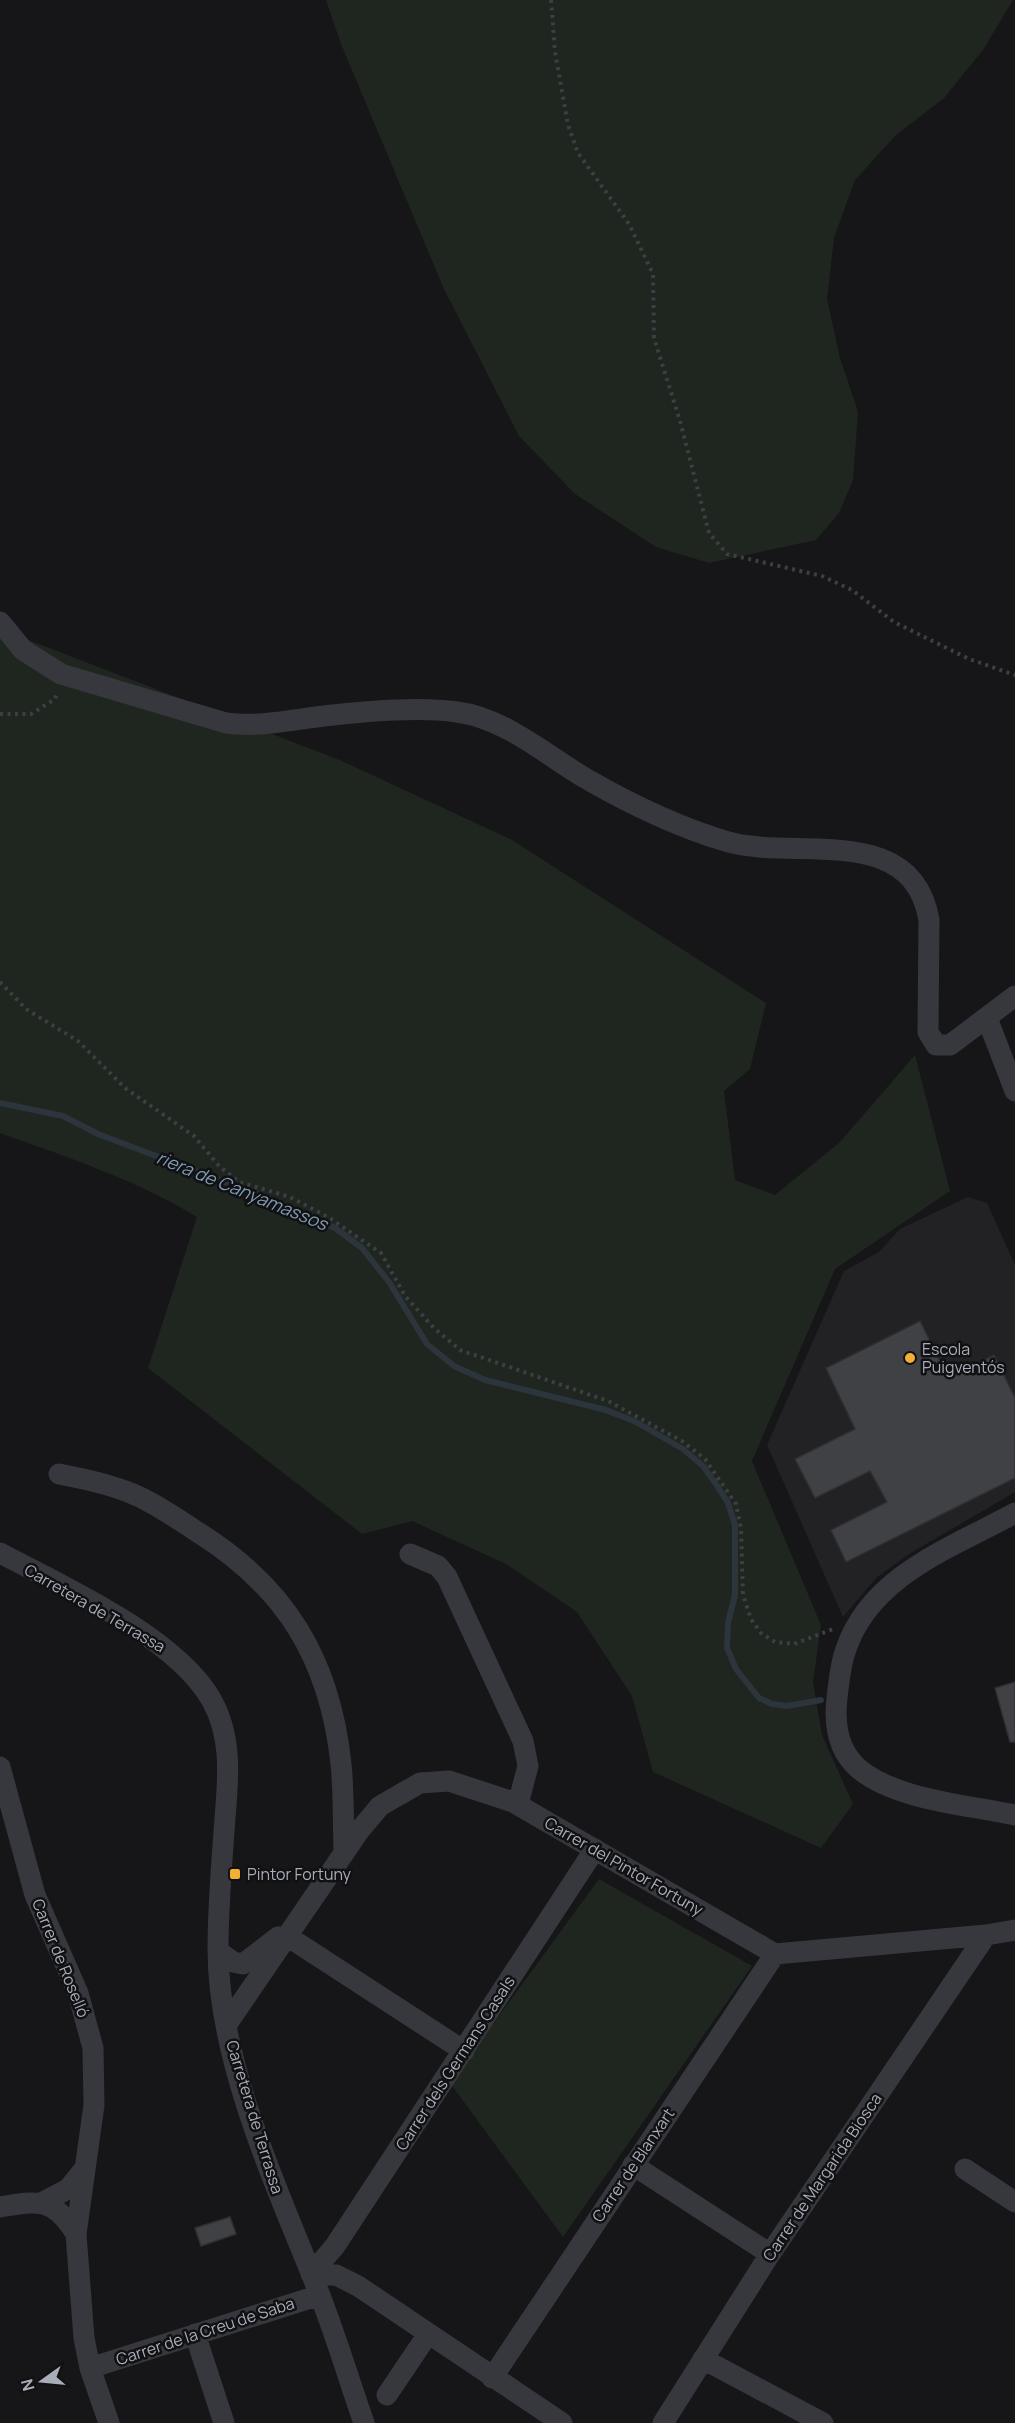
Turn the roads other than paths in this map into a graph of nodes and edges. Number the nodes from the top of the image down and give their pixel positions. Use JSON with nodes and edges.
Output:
{"nodes":[{"id":1,"x":0,"y":622,"type":"edge"},
{"id":2,"x":1015,"y":996,"type":"edge"},
{"id":3,"x":987,"y":1018,"type":"junction"},
{"id":4,"x":1015,"y":1091,"type":"edge"},
{"id":5,"x":59,"y":1474,"type":"dead end"},
{"id":6,"x":1015,"y":1513,"type":"edge"},
{"id":7,"x":0,"y":1553,"type":"edge"},
{"id":8,"x":410,"y":1554,"type":"dead end"},
{"id":9,"x":0,"y":1767,"type":"edge"},
{"id":10,"x":518,"y":1804,"type":"junction"},
{"id":11,"x":1015,"y":1815,"type":"edge"},
{"id":12,"x":595,"y":1849,"type":"junction"},
{"id":13,"x":344,"y":1850,"type":"junction"},
{"id":14,"x":291,"y":1930,"type":"junction"},
{"id":15,"x":1015,"y":1930,"type":"edge"},
{"id":16,"x":986,"y":1935,"type":"junction"},
{"id":17,"x":218,"y":1951,"type":"junction"},
{"id":18,"x":775,"y":1954,"type":"junction"},
{"id":19,"x":226,"y":2024,"type":"junction"},
{"id":20,"x":464,"y":2052,"type":"junction"},
{"id":21,"x":633,"y":2164,"type":"junction"},
{"id":22,"x":85,"y":2168,"type":"junction"},
{"id":23,"x":965,"y":2169,"type":"dead end"},
{"id":24,"x":43,"y":2202,"type":"junction"},
{"id":25,"x":1015,"y":2202,"type":"edge"},
{"id":26,"x":0,"y":2207,"type":"edge"},
{"id":27,"x":76,"y":2234,"type":"junction"},
{"id":28,"x":770,"y":2254,"type":"junction"},
{"id":29,"x":311,"y":2274,"type":"junction"},
{"id":30,"x":320,"y":2295,"type":"junction"},
{"id":31,"x":195,"y":2334,"type":"junction"},
{"id":32,"x":428,"y":2334,"type":"junction"},
{"id":33,"x":703,"y":2359,"type":"junction"},
{"id":34,"x":90,"y":2368,"type":"junction"},
{"id":35,"x":492,"y":2378,"type":"junction"},
{"id":36,"x":379,"y":2408,"type":"edge"},
{"id":37,"x":109,"y":2423,"type":"edge"},
{"id":38,"x":224,"y":2423,"type":"edge"},
{"id":39,"x":364,"y":2423,"type":"edge"},
{"id":40,"x":562,"y":2423,"type":"edge"},
{"id":41,"x":663,"y":2423,"type":"edge"},
{"id":42,"x":823,"y":2423,"type":"edge"}],
"edges":[{"from":1,"to":3,"type":"street"},
{"from":2,"to":3,"type":"street"},
{"from":3,"to":4,"type":"street"},
{"from":5,"to":13,"type":"street"},
{"from":6,"to":11,"type":"street"},
{"from":7,"to":17,"type":"street","name":"Carretera de Terrassa"},
{"from":8,"to":10,"type":"street"},
{"from":9,"to":22,"type":"street","name":"Carrer de Roselló"},
{"from":10,"to":12,"type":"street","name":"Carrer del Pintor Fortuny"},
{"from":10,"to":13,"type":"street","name":"Carrer del Pintor Fortuny"},
{"from":12,"to":18,"type":"street","name":"Carrer del Pintor Fortuny"},
{"from":12,"to":20,"type":"street","name":"Carrer dels Germans Casals"},
{"from":13,"to":14,"type":"street","name":"Carrer del Pintor Fortuny"},
{"from":14,"to":17,"type":"street","name":"Carrer del Pintor Fortuny"},
{"from":14,"to":19,"type":"street","name":"Carrer del Pintor Fortuny"},
{"from":14,"to":20,"type":"street"},
{"from":15,"to":16,"type":"street"},
{"from":16,"to":18,"type":"street"},
{"from":16,"to":28,"type":"street","name":"Carrer de Margarida Biosca"},
{"from":17,"to":19,"type":"street","name":"Carretera de Terrassa"},
{"from":18,"to":21,"type":"street","name":"Carrer de Blanxart"},
{"from":19,"to":29,"type":"street","name":"Carretera de Terrassa"},
{"from":20,"to":29,"type":"street","name":"Carrer dels Germans Casals"},
{"from":21,"to":28,"type":"street"},
{"from":21,"to":35,"type":"street","name":"Carrer de Blanxart"},
{"from":22,"to":24,"type":"street"},
{"from":22,"to":27,"type":"street","name":"Carrer de Roselló"},
{"from":23,"to":25,"type":"street"},
{"from":24,"to":26,"type":"street"},
{"from":24,"to":27,"type":"street"},
{"from":27,"to":34,"type":"street","name":"Carrer de Roselló"},
{"from":28,"to":33,"type":"street","name":"Carrer de Margarida Biosca"},
{"from":29,"to":30,"type":"street","name":"Carretera de Terrassa"},
{"from":29,"to":32,"type":"street"},
{"from":30,"to":31,"type":"street","name":"Carrer de la Creu de Saba"},
{"from":30,"to":39,"type":"street","name":"Carretera de Terrassa"},
{"from":31,"to":34,"type":"street","name":"Carrer de la Creu de Saba"},
{"from":31,"to":38,"type":"street"},
{"from":32,"to":35,"type":"street"},
{"from":32,"to":36,"type":"street"},
{"from":33,"to":41,"type":"street","name":"Carrer de Margarida Biosca"},
{"from":33,"to":42,"type":"street"},
{"from":34,"to":37,"type":"street","name":"Carrer de Roselló"},
{"from":35,"to":40,"type":"street"}]}
